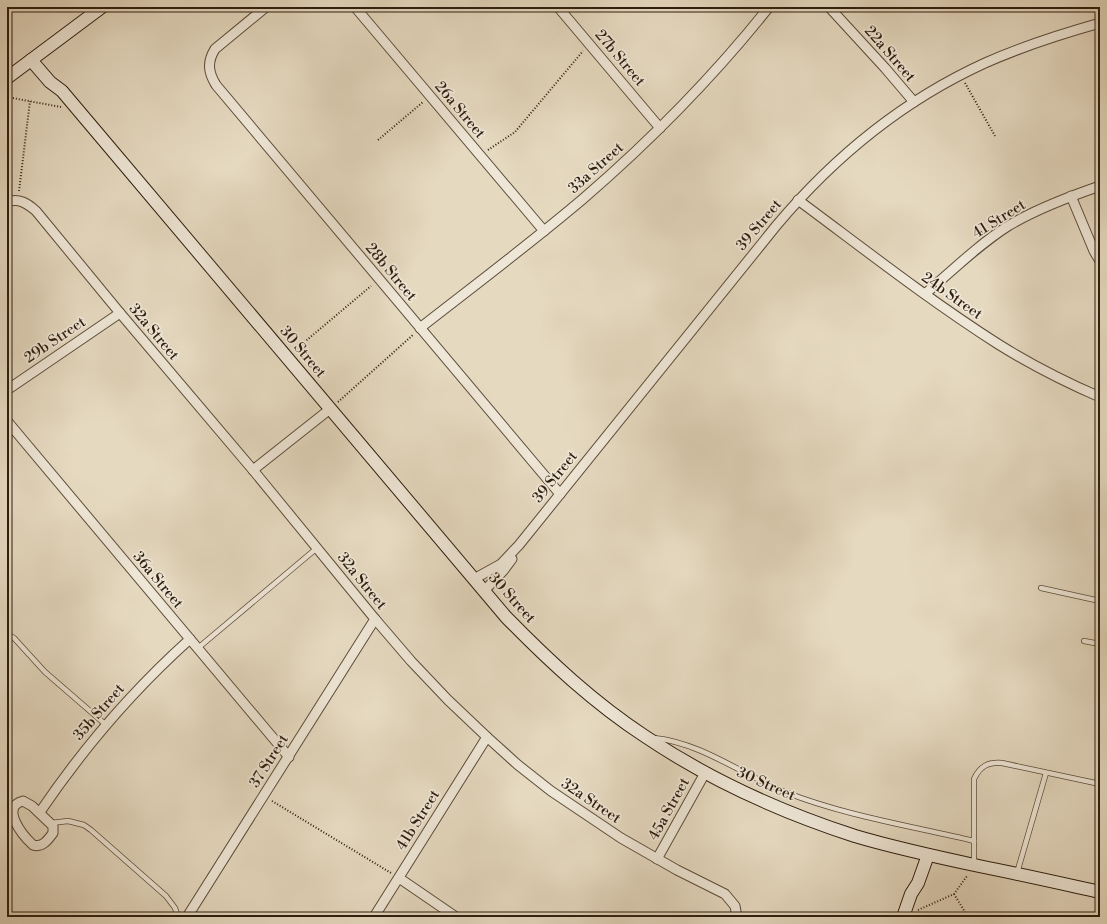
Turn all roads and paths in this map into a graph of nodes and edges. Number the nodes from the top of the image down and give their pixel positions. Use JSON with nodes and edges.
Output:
{"nodes":[{"id":1,"x":102,"y":7,"type":"edge"},
{"id":2,"x":266,"y":7,"type":"edge"},
{"id":3,"x":355,"y":7,"type":"edge"},
{"id":4,"x":558,"y":7,"type":"edge"},
{"id":5,"x":769,"y":7,"type":"edge"},
{"id":6,"x":829,"y":7,"type":"edge"},
{"id":7,"x":1100,"y":23,"type":"edge"},
{"id":8,"x":589,"y":45,"type":"junction"},
{"id":9,"x":35,"y":58,"type":"junction"},
{"id":10,"x":961,"y":76,"type":"junction"},
{"id":11,"x":7,"y":78,"type":"edge"},
{"id":12,"x":430,"y":96,"type":"junction"},
{"id":13,"x":7,"y":97,"type":"edge"},
{"id":14,"x":30,"y":101,"type":"junction"},
{"id":15,"x":914,"y":102,"type":"junction"},
{"id":16,"x":79,"y":110,"type":"junction"},
{"id":17,"x":660,"y":128,"type":"junction"},
{"id":18,"x":995,"y":136,"type":"dead end"},
{"id":19,"x":378,"y":140,"type":"dead end"},
{"id":20,"x":481,"y":156,"type":"junction"},
{"id":21,"x":1100,"y":186,"type":"edge"},
{"id":22,"x":1071,"y":196,"type":"junction"},
{"id":23,"x":18,"y":200,"type":"junction"},
{"id":24,"x":798,"y":200,"type":"junction"},
{"id":25,"x":7,"y":202,"type":"edge"},
{"id":26,"x":544,"y":231,"type":"junction"},
{"id":27,"x":1100,"y":261,"type":"edge"},
{"id":28,"x":379,"y":279,"type":"junction"},
{"id":29,"x":925,"y":294,"type":"junction"},
{"id":30,"x":120,"y":314,"type":"junction"},
{"id":31,"x":420,"y":328,"type":"junction"},
{"id":32,"x":286,"y":357,"type":"junction"},
{"id":33,"x":7,"y":390,"type":"edge"},
{"id":34,"x":1100,"y":398,"type":"edge"},
{"id":35,"x":330,"y":409,"type":"junction"},
{"id":36,"x":7,"y":421,"type":"edge"},
{"id":37,"x":253,"y":470,"type":"junction"},
{"id":38,"x":560,"y":494,"type":"junction"},
{"id":39,"x":519,"y":545,"type":"junction"},
{"id":40,"x":317,"y":548,"type":"junction"},
{"id":41,"x":474,"y":579,"type":"junction"},
{"id":42,"x":1041,"y":588,"type":"dead end"},
{"id":43,"x":484,"y":591,"type":"junction"},
{"id":44,"x":1100,"y":601,"type":"edge"},
{"id":45,"x":375,"y":619,"type":"junction"},
{"id":46,"x":7,"y":634,"type":"edge"},
{"id":47,"x":190,"y":639,"type":"junction"},
{"id":48,"x":1084,"y":641,"type":"dead end"},
{"id":49,"x":1100,"y":644,"type":"edge"},
{"id":50,"x":197,"y":648,"type":"junction"},
{"id":51,"x":105,"y":724,"type":"junction"},
{"id":52,"x":644,"y":736,"type":"junction"},
{"id":53,"x":486,"y":738,"type":"junction"},
{"id":54,"x":289,"y":756,"type":"junction"},
{"id":55,"x":705,"y":773,"type":"junction"},
{"id":56,"x":1046,"y":773,"type":"junction"},
{"id":57,"x":1100,"y":784,"type":"edge"},
{"id":58,"x":264,"y":796,"type":"junction"},
{"id":59,"x":40,"y":812,"type":"junction"},
{"id":60,"x":51,"y":823,"type":"junction"},
{"id":61,"x":974,"y":841,"type":"junction"},
{"id":62,"x":924,"y":854,"type":"junction"},
{"id":63,"x":657,"y":859,"type":"junction"},
{"id":64,"x":974,"y":865,"type":"junction"},
{"id":65,"x":1017,"y":874,"type":"junction"},
{"id":66,"x":399,"y":878,"type":"junction"},
{"id":67,"x":1100,"y":891,"type":"edge"},
{"id":68,"x":954,"y":894,"type":"junction"},
{"id":69,"x":178,"y":917,"type":"edge"},
{"id":70,"x":187,"y":917,"type":"edge"},
{"id":71,"x":374,"y":917,"type":"edge"},
{"id":72,"x":456,"y":917,"type":"edge"},
{"id":73,"x":737,"y":917,"type":"edge"},
{"id":74,"x":903,"y":917,"type":"edge"},
{"id":75,"x":968,"y":917,"type":"edge"}],
"edges":[{"from":1,"to":9,"type":"street"},
{"from":2,"to":28,"type":"street","name":"28b Street"},
{"from":3,"to":12,"type":"street","name":"26a Street"},
{"from":4,"to":8,"type":"street","name":"27b Street"},
{"from":5,"to":17,"type":"street","name":"33a Street"},
{"from":6,"to":15,"type":"street","name":"22a Street"},
{"from":7,"to":10,"type":"street","name":"39 Street"},
{"from":8,"to":17,"type":"street","name":"27b Street"},
{"from":8,"to":20,"type":"path"},
{"from":9,"to":11,"type":"street"},
{"from":9,"to":16,"type":"street","name":"30 Street"},
{"from":10,"to":15,"type":"street","name":"39 Street"},
{"from":10,"to":18,"type":"path"},
{"from":12,"to":19,"type":"path"},
{"from":12,"to":20,"type":"street","name":"26a Street"},
{"from":13,"to":14,"type":"path"},
{"from":14,"to":16,"type":"path"},
{"from":14,"to":23,"type":"path"},
{"from":15,"to":24,"type":"street","name":"39 Street"},
{"from":16,"to":32,"type":"street","name":"30 Street"},
{"from":17,"to":26,"type":"street","name":"33a Street"},
{"from":20,"to":26,"type":"street","name":"26a Street"},
{"from":21,"to":22,"type":"street","name":"41 Street"},
{"from":22,"to":27,"type":"street"},
{"from":22,"to":29,"type":"street","name":"41 Street"},
{"from":23,"to":25,"type":"street"},
{"from":23,"to":30,"type":"street","name":"32a Street"},
{"from":24,"to":29,"type":"street","name":"24b Street"},
{"from":24,"to":38,"type":"street","name":"39 Street"},
{"from":26,"to":31,"type":"street","name":"33a Street"},
{"from":28,"to":31,"type":"street","name":"28b Street"},
{"from":28,"to":32,"type":"path"},
{"from":29,"to":34,"type":"street","name":"24b Street"},
{"from":30,"to":33,"type":"street","name":"29b Street"},
{"from":30,"to":37,"type":"street","name":"32a Street"},
{"from":31,"to":35,"type":"path"},
{"from":31,"to":38,"type":"street","name":"28b Street"},
{"from":32,"to":35,"type":"street","name":"30 Street"},
{"from":35,"to":37,"type":"street"},
{"from":35,"to":41,"type":"street","name":"30 Street"},
{"from":36,"to":47,"type":"street","name":"36a Street"},
{"from":37,"to":40,"type":"street","name":"32a Street"},
{"from":38,"to":39,"type":"street","name":"39 Street"},
{"from":39,"to":41,"type":"street","name":"39 Street"},
{"from":39,"to":43,"type":"street","name":"39 Street"},
{"from":40,"to":45,"type":"street","name":"32a Street"},
{"from":40,"to":50,"type":"lane"},
{"from":41,"to":43,"type":"street","name":"30 Street"},
{"from":42,"to":44,"type":"lane"},
{"from":43,"to":52,"type":"street","name":"30 Street"},
{"from":45,"to":53,"type":"street","name":"32a Street"},
{"from":45,"to":54,"type":"street","name":"37 Street"},
{"from":46,"to":51,"type":"lane"},
{"from":47,"to":50,"type":"street","name":"36a Street"},
{"from":47,"to":51,"type":"street","name":"35b Street"},
{"from":48,"to":49,"type":"lane"},
{"from":50,"to":54,"type":"street","name":"36a Street"},
{"from":51,"to":59,"type":"street","name":"35b Street"},
{"from":52,"to":55,"type":"street","name":"30 Street"},
{"from":52,"to":61,"type":"lane"},
{"from":53,"to":63,"type":"street","name":"32a Street"},
{"from":53,"to":66,"type":"street","name":"41b Street"},
{"from":54,"to":58,"type":"street","name":"37 Street"},
{"from":55,"to":62,"type":"street","name":"30 Street"},
{"from":55,"to":63,"type":"street","name":"45a Street"},
{"from":56,"to":57,"type":"lane"},
{"from":56,"to":61,"type":"lane"},
{"from":56,"to":65,"type":"lane"},
{"from":58,"to":66,"type":"path"},
{"from":58,"to":70,"type":"street","name":"37 Street"},
{"from":59,"to":60,"type":"street"},
{"from":59,"to":60,"type":"street"},
{"from":60,"to":69,"type":"lane"},
{"from":61,"to":64,"type":"lane"},
{"from":62,"to":64,"type":"street","name":"30 Street"},
{"from":62,"to":74,"type":"street"},
{"from":63,"to":73,"type":"street","name":"32a Street"},
{"from":64,"to":65,"type":"street","name":"30 Street"},
{"from":64,"to":68,"type":"path"},
{"from":65,"to":67,"type":"street","name":"30 Street"},
{"from":66,"to":71,"type":"street","name":"41b Street"},
{"from":66,"to":72,"type":"street"},
{"from":68,"to":74,"type":"path"},
{"from":68,"to":75,"type":"path"}]}
